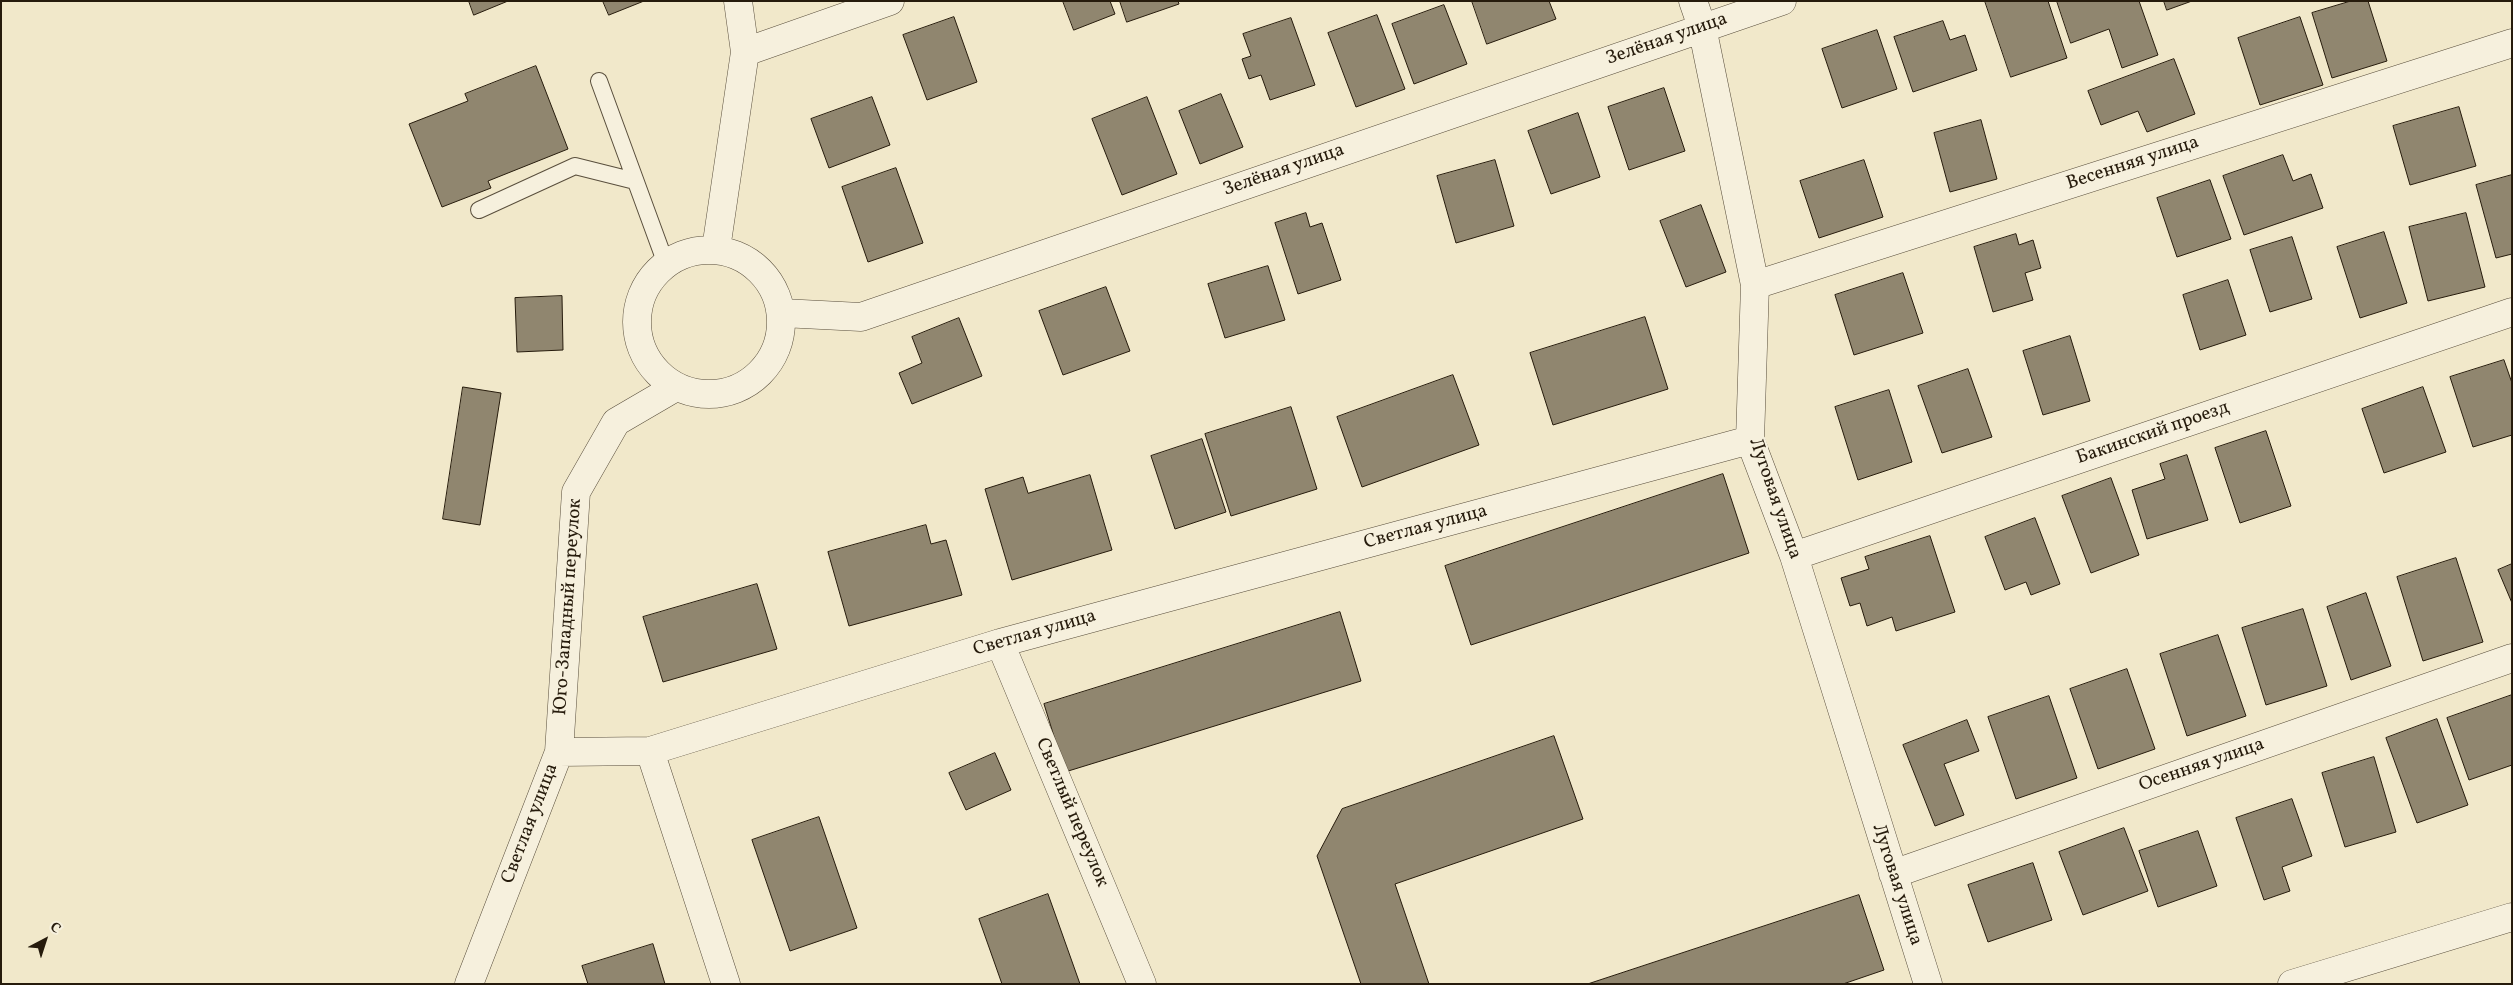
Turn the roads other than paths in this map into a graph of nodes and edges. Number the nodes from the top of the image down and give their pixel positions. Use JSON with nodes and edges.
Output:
{"nodes":[{"id":1,"x":738,"y":1,"type":"edge"},
{"id":2,"x":890,"y":1,"type":"edge"},
{"id":3,"x":1694,"y":1,"type":"edge"},
{"id":4,"x":1782,"y":1,"type":"edge"},
{"id":5,"x":1702,"y":27,"type":"junction"},
{"id":6,"x":2512,"y":43,"type":"edge"},
{"id":7,"x":745,"y":52,"type":"junction"},
{"id":8,"x":599,"y":81,"type":"dead end"},
{"id":9,"x":635,"y":181,"type":"junction"},
{"id":10,"x":479,"y":210,"type":"dead end"},
{"id":11,"x":716,"y":249,"type":"junction"},
{"id":12,"x":666,"y":264,"type":"junction"},
{"id":13,"x":1755,"y":285,"type":"junction"},
{"id":14,"x":2512,"y":312,"type":"edge"},
{"id":15,"x":782,"y":313,"type":"junction"},
{"id":16,"x":676,"y":386,"type":"junction"},
{"id":17,"x":1750,"y":440,"type":"junction"},
{"id":18,"x":1794,"y":556,"type":"junction"},
{"id":19,"x":1000,"y":643,"type":"junction"},
{"id":20,"x":2512,"y":658,"type":"edge"},
{"id":21,"x":650,"y":751,"type":"junction"},
{"id":22,"x":559,"y":752,"type":"junction"},
{"id":23,"x":1892,"y":874,"type":"junction"},
{"id":24,"x":2512,"y":917,"type":"edge"},
{"id":25,"x":469,"y":984,"type":"edge"},
{"id":26,"x":726,"y":984,"type":"edge"},
{"id":27,"x":1142,"y":984,"type":"edge"},
{"id":28,"x":1928,"y":984,"type":"edge"},
{"id":29,"x":2292,"y":984,"type":"edge"}],
"edges":[{"from":1,"to":7,"type":"street"},
{"from":2,"to":7,"type":"street"},
{"from":3,"to":5,"type":"street","name":"Луговая улица"},
{"from":4,"to":5,"type":"street","name":"Зелёная улица"},
{"from":5,"to":13,"type":"street","name":"Луговая улица"},
{"from":5,"to":15,"type":"street","name":"Зелёная улица"},
{"from":6,"to":13,"type":"street","name":"Весенняя улица"},
{"from":7,"to":11,"type":"street"},
{"from":8,"to":9,"type":"lane"},
{"from":9,"to":10,"type":"lane"},
{"from":9,"to":12,"type":"lane"},
{"from":11,"to":12,"type":"street"},
{"from":11,"to":15,"type":"street"},
{"from":12,"to":16,"type":"street"},
{"from":13,"to":17,"type":"street","name":"Луговая улица"},
{"from":14,"to":18,"type":"street","name":"Бакинский проезд"},
{"from":15,"to":16,"type":"street"},
{"from":16,"to":22,"type":"street","name":"Юго-Западный переулок"},
{"from":17,"to":18,"type":"street","name":"Луговая улица"},
{"from":17,"to":19,"type":"street","name":"Светлая улица"},
{"from":18,"to":23,"type":"street","name":"Луговая улица"},
{"from":19,"to":21,"type":"street","name":"Светлая улица"},
{"from":19,"to":27,"type":"street","name":"Светлый переулок"},
{"from":20,"to":23,"type":"street","name":"Осенняя улица"},
{"from":21,"to":22,"type":"street","name":"Светлая улица"},
{"from":21,"to":26,"type":"street"},
{"from":22,"to":25,"type":"street","name":"Светлая улица"},
{"from":23,"to":28,"type":"street","name":"Луговая улица"},
{"from":24,"to":29,"type":"street"}]}
